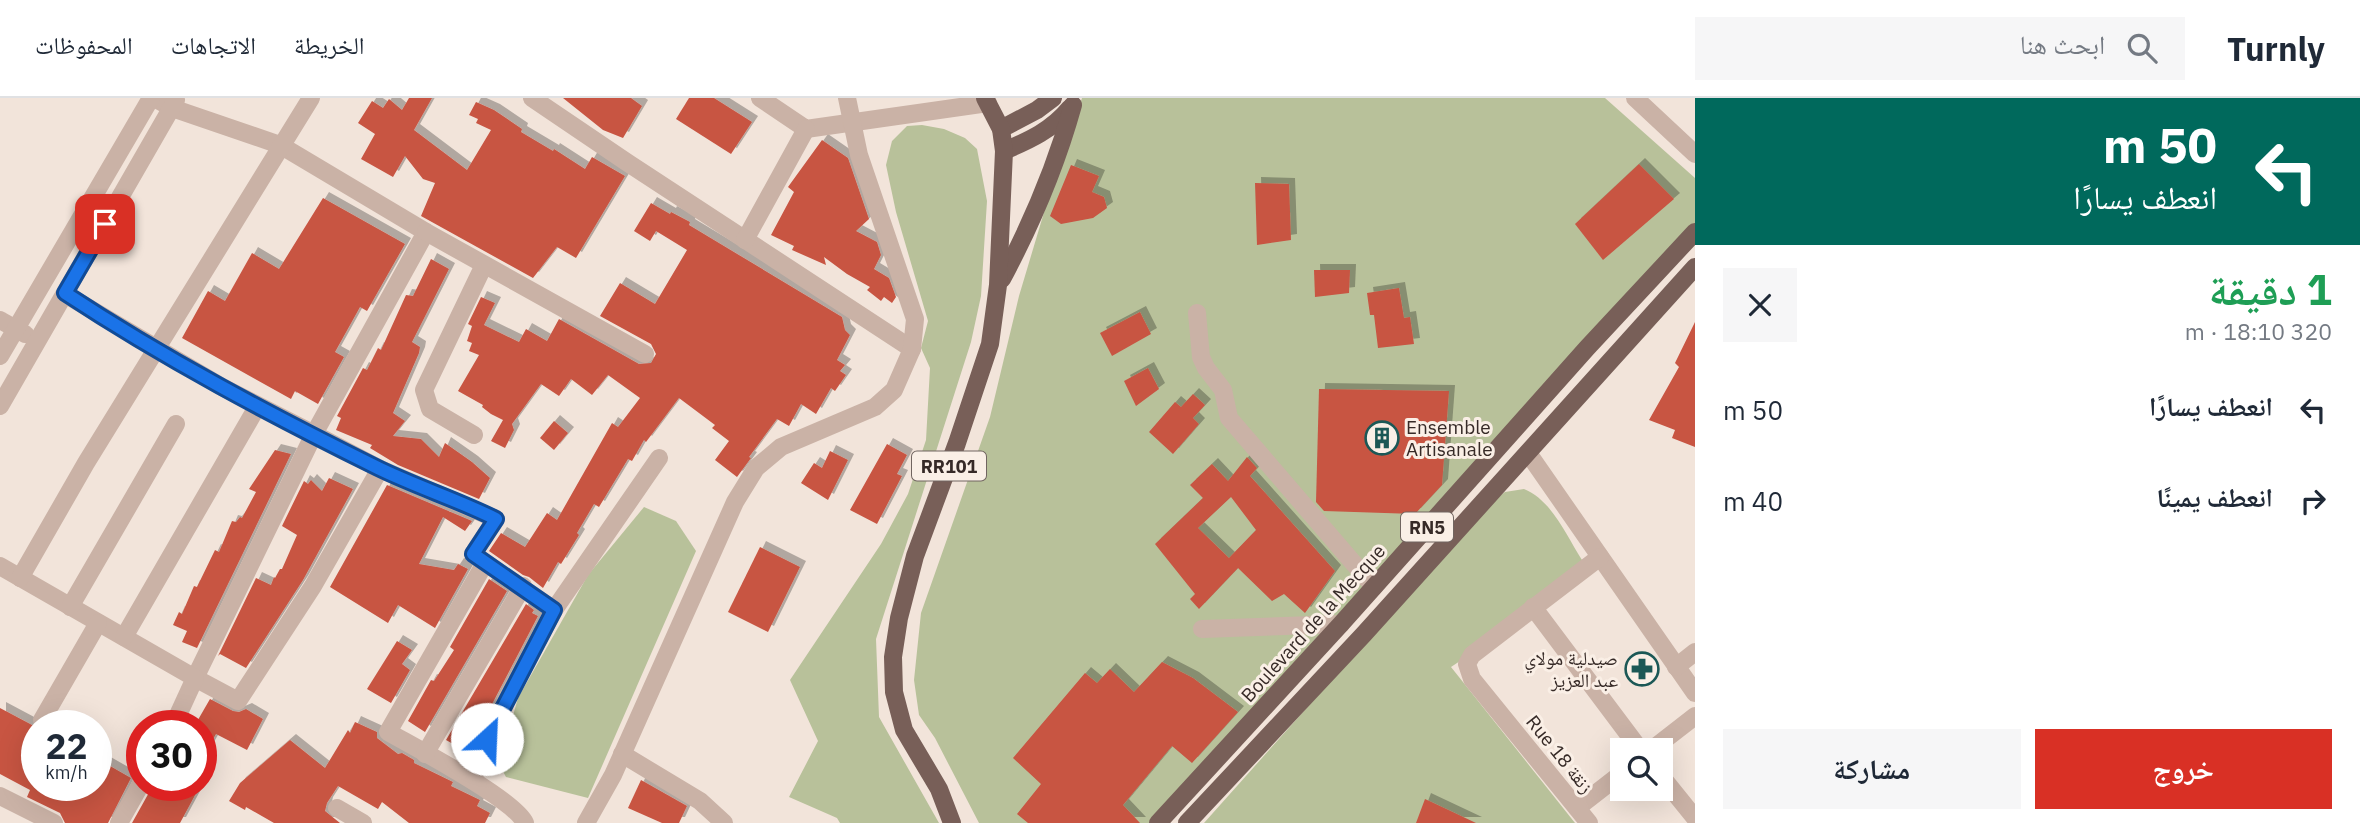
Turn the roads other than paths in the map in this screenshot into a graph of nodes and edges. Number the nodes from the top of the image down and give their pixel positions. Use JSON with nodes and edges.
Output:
{"nodes":[{"id":1,"x":152,"y":98,"type":"edge"},
{"id":2,"x":311,"y":98,"type":"edge"},
{"id":3,"x":532,"y":98,"type":"edge"},
{"id":4,"x":760,"y":98,"type":"edge"},
{"id":5,"x":847,"y":98,"type":"edge"},
{"id":6,"x":1053,"y":98,"type":"edge"},
{"id":7,"x":1635,"y":98,"type":"edge"},
{"id":8,"x":986,"y":100,"type":"edge"},
{"id":9,"x":1074,"y":101,"type":"edge"},
{"id":10,"x":174,"y":103,"type":"edge"},
{"id":11,"x":851,"y":122,"type":"junction"},
{"id":12,"x":806,"y":129,"type":"junction"},
{"id":13,"x":1001,"y":129,"type":"junction"},
{"id":14,"x":280,"y":145,"type":"junction"},
{"id":15,"x":1004,"y":151,"type":"junction"},
{"id":16,"x":1695,"y":154,"type":"edge"},
{"id":17,"x":426,"y":232,"type":"junction"},
{"id":18,"x":1695,"y":232,"type":"edge"},
{"id":19,"x":745,"y":240,"type":"junction"},
{"id":20,"x":484,"y":265,"type":"junction"},
{"id":21,"x":1695,"y":267,"type":"edge"},
{"id":22,"x":998,"y":285,"type":"junction"},
{"id":23,"x":65,"y":293,"type":"junction"},
{"id":24,"x":1197,"y":313,"type":"dead end"},
{"id":25,"x":8,"y":324,"type":"edge"},
{"id":26,"x":37,"y":341,"type":"junction"},
{"id":27,"x":155,"y":349,"type":"junction"},
{"id":28,"x":912,"y":349,"type":"junction"},
{"id":29,"x":645,"y":354,"type":"dead end"},
{"id":30,"x":0,"y":356,"type":"edge"},
{"id":31,"x":0,"y":406,"type":"edge"},
{"id":32,"x":257,"y":407,"type":"junction"},
{"id":33,"x":1525,"y":417,"type":"junction"},
{"id":34,"x":176,"y":424,"type":"dead end"},
{"id":35,"x":314,"y":434,"type":"junction"},
{"id":36,"x":474,"y":435,"type":"dead end"},
{"id":37,"x":1544,"y":435,"type":"junction"},
{"id":38,"x":1498,"y":447,"type":"junction"},
{"id":39,"x":659,"y":458,"type":"dead end"},
{"id":40,"x":1522,"y":459,"type":"junction"},
{"id":41,"x":380,"y":469,"type":"junction"},
{"id":42,"x":1600,"y":557,"type":"junction"},
{"id":43,"x":485,"y":563,"type":"junction"},
{"id":44,"x":6,"y":572,"type":"edge"},
{"id":45,"x":523,"y":586,"type":"junction"},
{"id":46,"x":1374,"y":587,"type":"junction"},
{"id":47,"x":71,"y":607,"type":"junction"},
{"id":48,"x":1533,"y":607,"type":"junction"},
{"id":49,"x":554,"y":610,"type":"junction"},
{"id":50,"x":98,"y":623,"type":"junction"},
{"id":51,"x":1341,"y":624,"type":"junction"},
{"id":52,"x":1202,"y":629,"type":"dead end"},
{"id":53,"x":124,"y":637,"type":"junction"},
{"id":54,"x":1695,"y":652,"type":"edge"},
{"id":55,"x":1676,"y":667,"type":"junction"},
{"id":56,"x":195,"y":678,"type":"junction"},
{"id":57,"x":1695,"y":693,"type":"edge"},
{"id":58,"x":48,"y":710,"type":"edge"},
{"id":59,"x":180,"y":710,"type":"edge"},
{"id":60,"x":1695,"y":716,"type":"edge"},
{"id":61,"x":1631,"y":738,"type":"edge"},
{"id":62,"x":1667,"y":738,"type":"edge"},
{"id":63,"x":425,"y":754,"type":"junction"},
{"id":64,"x":622,"y":754,"type":"junction"},
{"id":65,"x":472,"y":780,"type":"junction"},
{"id":66,"x":1610,"y":782,"type":"edge"},
{"id":67,"x":1673,"y":791,"type":"edge"},
{"id":68,"x":0,"y":796,"type":"edge"},
{"id":69,"x":131,"y":801,"type":"edge"},
{"id":70,"x":337,"y":808,"type":"dead end"},
{"id":71,"x":1577,"y":808,"type":"junction"},
{"id":72,"x":1164,"y":816,"type":"edge"},
{"id":73,"x":1695,"y":818,"type":"edge"},
{"id":74,"x":54,"y":823,"type":"edge"},
{"id":75,"x":119,"y":823,"type":"edge"},
{"id":76,"x":363,"y":823,"type":"edge"},
{"id":77,"x":525,"y":823,"type":"edge"},
{"id":78,"x":586,"y":823,"type":"edge"},
{"id":79,"x":724,"y":823,"type":"edge"},
{"id":80,"x":952,"y":823,"type":"edge"},
{"id":81,"x":1186,"y":823,"type":"edge"},
{"id":82,"x":1590,"y":823,"type":"edge"}],
"edges":[{"from":1,"to":10,"type":"street"},
{"from":1,"to":25,"type":"street"},
{"from":2,"to":14,"type":"street"},
{"from":3,"to":19,"type":"street"},
{"from":4,"to":12,"type":"street"},
{"from":5,"to":11,"type":"street"},
{"from":6,"to":13,"type":"main road"},
{"from":7,"to":16,"type":"street"},
{"from":8,"to":11,"type":"street"},
{"from":8,"to":13,"type":"main road","number":"RR101"},
{"from":9,"to":15,"type":"main road"},
{"from":9,"to":22,"type":"main road"},
{"from":10,"to":14,"type":"street"},
{"from":10,"to":23,"type":"street"},
{"from":11,"to":12,"type":"street"},
{"from":11,"to":28,"type":"street"},
{"from":12,"to":19,"type":"street"},
{"from":13,"to":15,"type":"main road","number":"RR101"},
{"from":14,"to":17,"type":"street"},
{"from":14,"to":27,"type":"street"},
{"from":15,"to":22,"type":"main road","number":"RR101"},
{"from":17,"to":20,"type":"street"},
{"from":17,"to":35,"type":"street"},
{"from":18,"to":33,"type":"main road","name":"Boulevard de la Mecque","number":"RN5"},
{"from":19,"to":28,"type":"street"},
{"from":20,"to":29,"type":"street"},
{"from":20,"to":36,"type":"street"},
{"from":21,"to":37,"type":"main road","number":"RN5"},
{"from":22,"to":80,"type":"main road","number":"RR101"},
{"from":23,"to":26,"type":"street"},
{"from":23,"to":27,"type":"street"},
{"from":24,"to":46,"type":"street"},
{"from":25,"to":26,"type":"street"},
{"from":25,"to":30,"type":"street"},
{"from":26,"to":31,"type":"street"},
{"from":27,"to":32,"type":"street"},
{"from":27,"to":44,"type":"street"},
{"from":28,"to":64,"type":"street"},
{"from":32,"to":35,"type":"street"},
{"from":32,"to":53,"type":"street"},
{"from":33,"to":37,"type":"main road"},
{"from":33,"to":38,"type":"main road","name":"Boulevard de la Mecque","number":"RN5"},
{"from":34,"to":47,"type":"street"},
{"from":35,"to":41,"type":"street"},
{"from":35,"to":56,"type":"street"},
{"from":37,"to":40,"type":"main road","number":"RN5"},
{"from":38,"to":40,"type":"main road"},
{"from":38,"to":46,"type":"main road","name":"Boulevard de la Mecque","number":"RN5"},
{"from":39,"to":49,"type":"street"},
{"from":40,"to":42,"type":"street"},
{"from":40,"to":81,"type":"main road","number":"RN5"},
{"from":41,"to":43,"type":"street"},
{"from":41,"to":56,"type":"street"},
{"from":42,"to":48,"type":"street"},
{"from":42,"to":55,"type":"street"},
{"from":43,"to":45,"type":"street"},
{"from":43,"to":63,"type":"street"},
{"from":44,"to":47,"type":"street"},
{"from":45,"to":49,"type":"street"},
{"from":45,"to":63,"type":"street"},
{"from":46,"to":51,"type":"main road","name":"Boulevard de la Mecque","number":"RN5"},
{"from":47,"to":50,"type":"street"},
{"from":48,"to":61,"type":"street"},
{"from":48,"to":71,"type":"street","name":"Rue 18 زنقة"},
{"from":49,"to":65,"type":"street"},
{"from":50,"to":53,"type":"street"},
{"from":50,"to":58,"type":"street"},
{"from":51,"to":52,"type":"street"},
{"from":51,"to":72,"type":"main road","name":"Boulevard de la Mecque","number":"RN5"},
{"from":53,"to":56,"type":"street"},
{"from":54,"to":55,"type":"street"},
{"from":55,"to":57,"type":"street"},
{"from":56,"to":59,"type":"street"},
{"from":60,"to":62,"type":"street"},
{"from":63,"to":65,"type":"street"},
{"from":64,"to":78,"type":"street"},
{"from":64,"to":79,"type":"street"},
{"from":65,"to":77,"type":"street"},
{"from":66,"to":71,"type":"street"},
{"from":67,"to":73,"type":"street"},
{"from":68,"to":74,"type":"street"},
{"from":69,"to":75,"type":"street"},
{"from":70,"to":76,"type":"street"},
{"from":71,"to":82,"type":"street","name":"Rue 18 زنقة"},
{"from":72,"to":81,"type":"main road"}]}
